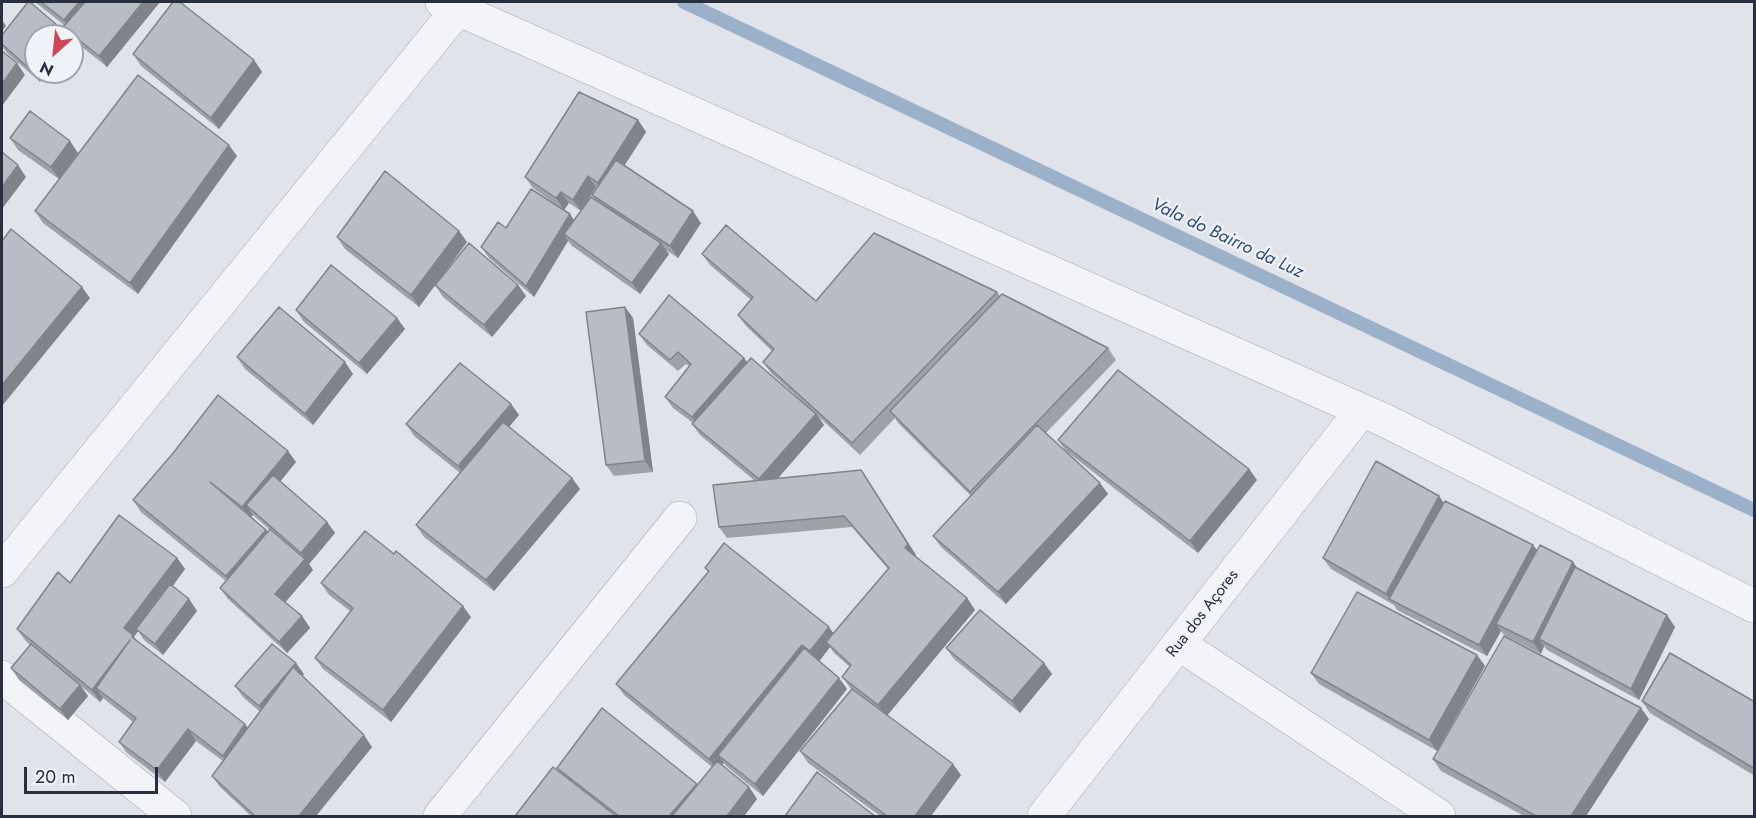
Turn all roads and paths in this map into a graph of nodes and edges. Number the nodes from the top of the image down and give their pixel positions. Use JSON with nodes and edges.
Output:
{"nodes":[{"id":1,"x":450,"y":5,"type":"edge"},
{"id":2,"x":1361,"y":411,"type":"junction"},
{"id":3,"x":680,"y":518,"type":"dead end"},
{"id":4,"x":2,"y":571,"type":"edge"},
{"id":5,"x":1755,"y":606,"type":"edge"},
{"id":6,"x":1179,"y":644,"type":"junction"},
{"id":7,"x":2,"y":677,"type":"edge"},
{"id":8,"x":175,"y":816,"type":"edge"},
{"id":9,"x":440,"y":816,"type":"edge"},
{"id":10,"x":1044,"y":816,"type":"edge"},
{"id":11,"x":1439,"y":816,"type":"edge"}],
"edges":[{"from":1,"to":2,"type":"street"},
{"from":1,"to":4,"type":"street"},
{"from":2,"to":5,"type":"street"},
{"from":2,"to":6,"type":"street","name":"Rua dos Açores"},
{"from":3,"to":9,"type":"street"},
{"from":6,"to":10,"type":"street","name":"Rua dos Açores"},
{"from":6,"to":11,"type":"street"},
{"from":7,"to":8,"type":"street"}]}
